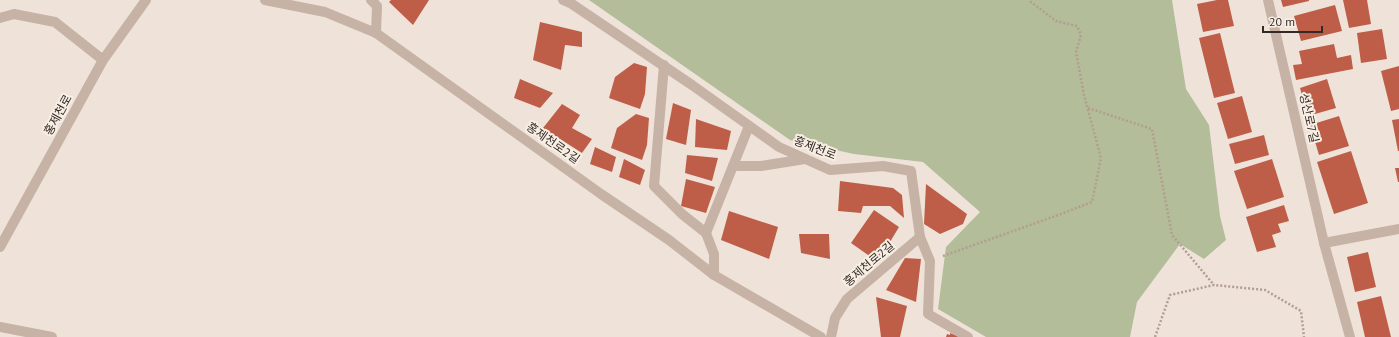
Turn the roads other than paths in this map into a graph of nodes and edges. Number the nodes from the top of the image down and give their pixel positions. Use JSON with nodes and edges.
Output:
{"nodes":[{"id":1,"x":146,"y":0,"type":"edge"},
{"id":2,"x":267,"y":0,"type":"edge"},
{"id":3,"x":563,"y":0,"type":"edge"},
{"id":4,"x":1268,"y":0,"type":"edge"},
{"id":5,"x":376,"y":2,"type":"edge"},
{"id":6,"x":0,"y":18,"type":"edge"},
{"id":7,"x":376,"y":33,"type":"junction"},
{"id":8,"x":103,"y":60,"type":"junction"},
{"id":9,"x":664,"y":65,"type":"junction"},
{"id":10,"x":749,"y":126,"type":"junction"},
{"id":11,"x":805,"y":159,"type":"junction"},
{"id":12,"x":733,"y":166,"type":"junction"},
{"id":13,"x":1399,"y":229,"type":"edge"},
{"id":14,"x":706,"y":233,"type":"junction"},
{"id":15,"x":920,"y":237,"type":"junction"},
{"id":16,"x":1324,"y":243,"type":"junction"},
{"id":17,"x":0,"y":247,"type":"edge"},
{"id":18,"x":714,"y":275,"type":"junction"},
{"id":19,"x":0,"y":327,"type":"edge"},
{"id":20,"x":52,"y":337,"type":"edge"},
{"id":21,"x":821,"y":337,"type":"edge"},
{"id":22,"x":831,"y":337,"type":"edge"},
{"id":23,"x":968,"y":337,"type":"edge"},
{"id":24,"x":1350,"y":337,"type":"edge"}],
"edges":[{"from":1,"to":8,"type":"street","name":"홍제천로"},
{"from":2,"to":7,"type":"street","name":"홍제천로2길"},
{"from":3,"to":9,"type":"street","name":"홍제천로"},
{"from":4,"to":16,"type":"street","name":"성산로7길"},
{"from":5,"to":7,"type":"street"},
{"from":6,"to":8,"type":"street"},
{"from":7,"to":18,"type":"street","name":"홍제천로2길"},
{"from":8,"to":17,"type":"street","name":"홍제천로"},
{"from":9,"to":10,"type":"street","name":"홍제천로"},
{"from":9,"to":14,"type":"street"},
{"from":10,"to":11,"type":"street","name":"홍제천로"},
{"from":10,"to":12,"type":"street"},
{"from":11,"to":12,"type":"street"},
{"from":11,"to":15,"type":"street","name":"홍제천로"},
{"from":12,"to":14,"type":"street"},
{"from":13,"to":16,"type":"street"},
{"from":14,"to":18,"type":"street"},
{"from":15,"to":22,"type":"street","name":"홍제천로2길"},
{"from":15,"to":23,"type":"street","name":"홍제천로"},
{"from":16,"to":24,"type":"street","name":"성산로7길"},
{"from":18,"to":21,"type":"street","name":"홍제천로2길"},
{"from":19,"to":20,"type":"street"}]}
